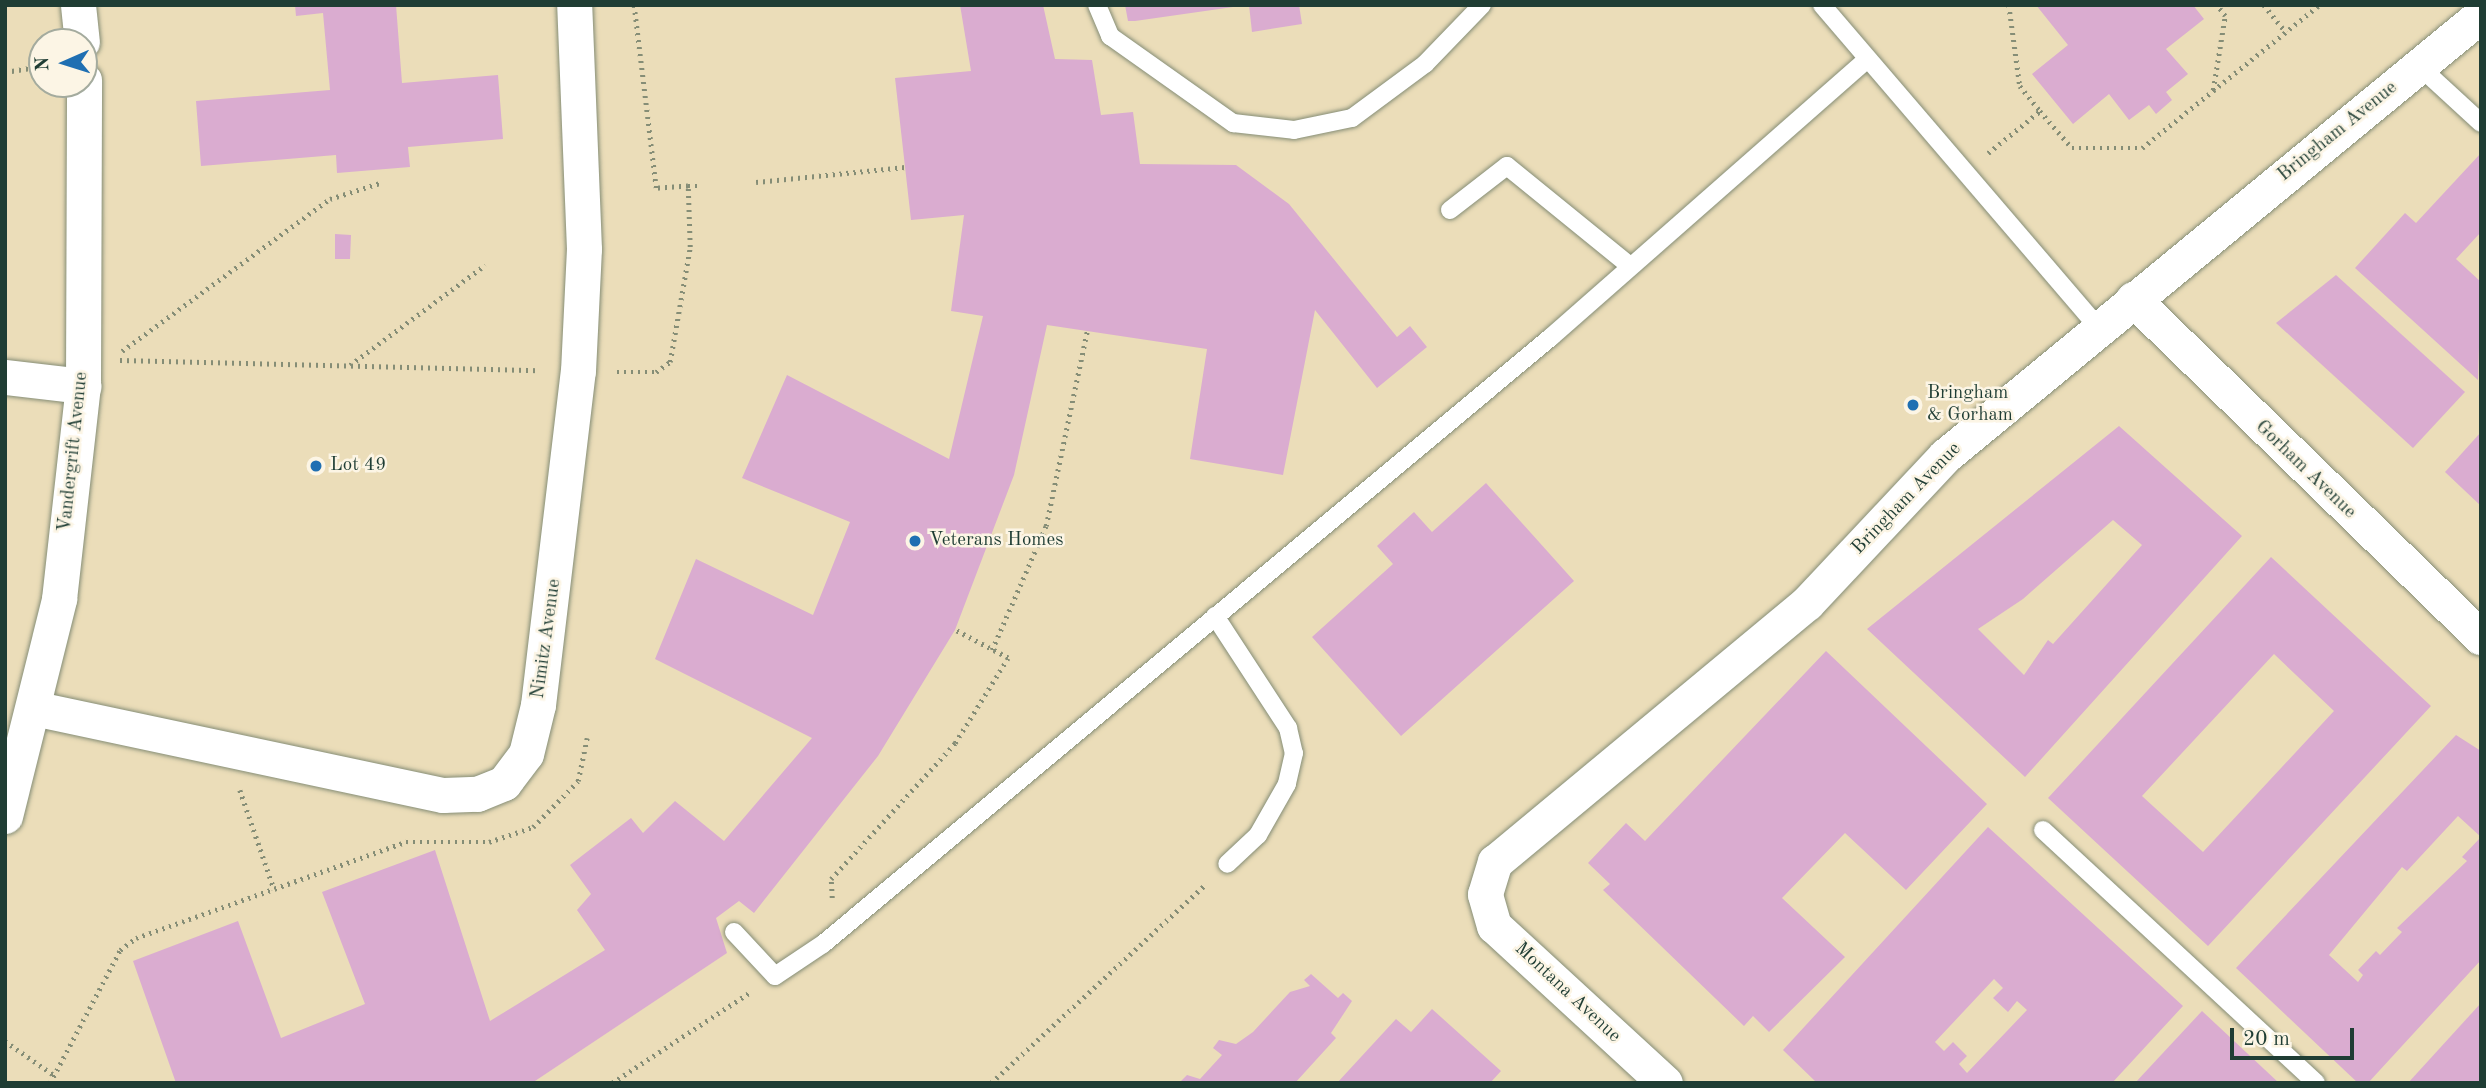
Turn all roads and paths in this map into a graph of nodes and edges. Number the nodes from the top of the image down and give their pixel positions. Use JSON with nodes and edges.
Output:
{"nodes":[{"id":1,"x":78,"y":5,"type":"edge"},
{"id":2,"x":574,"y":5,"type":"edge"},
{"id":3,"x":634,"y":5,"type":"edge"},
{"id":4,"x":1097,"y":5,"type":"edge"},
{"id":5,"x":1482,"y":5,"type":"edge"},
{"id":6,"x":1822,"y":5,"type":"edge"},
{"id":7,"x":2009,"y":5,"type":"edge"},
{"id":8,"x":2217,"y":5,"type":"edge"},
{"id":9,"x":2264,"y":5,"type":"edge"},
{"id":10,"x":2319,"y":5,"type":"edge"},
{"id":11,"x":2481,"y":15,"type":"edge"},
{"id":12,"x":80,"y":28,"type":"edge"},
{"id":13,"x":2286,"y":32,"type":"junction"},
{"id":14,"x":1866,"y":60,"type":"junction"},
{"id":15,"x":2419,"y":66,"type":"junction"},
{"id":16,"x":28,"y":68,"type":"edge"},
{"id":17,"x":5,"y":72,"type":"edge"},
{"id":18,"x":2213,"y":91,"type":"junction"},
{"id":19,"x":84,"y":98,"type":"edge"},
{"id":20,"x":2039,"y":111,"type":"junction"},
{"id":21,"x":2481,"y":123,"type":"edge"},
{"id":22,"x":905,"y":167,"type":"dead end"},
{"id":23,"x":1966,"y":171,"type":"junction"},
{"id":24,"x":756,"y":182,"type":"dead end"},
{"id":25,"x":380,"y":183,"type":"dead end"},
{"id":26,"x":688,"y":186,"type":"junction"},
{"id":27,"x":698,"y":186,"type":"dead end"},
{"id":28,"x":1450,"y":210,"type":"dead end"},
{"id":29,"x":485,"y":265,"type":"dead end"},
{"id":30,"x":1629,"y":265,"type":"junction"},
{"id":31,"x":2133,"y":299,"type":"junction"},
{"id":32,"x":2099,"y":328,"type":"junction"},
{"id":33,"x":1087,"y":331,"type":"dead end"},
{"id":34,"x":349,"y":366,"type":"junction"},
{"id":35,"x":545,"y":370,"type":"dead end"},
{"id":36,"x":609,"y":372,"type":"dead end"},
{"id":37,"x":5,"y":377,"type":"edge"},
{"id":38,"x":83,"y":386,"type":"junction"},
{"id":39,"x":1215,"y":617,"type":"junction"},
{"id":40,"x":955,"y":629,"type":"dead end"},
{"id":41,"x":2481,"y":637,"type":"edge"},
{"id":42,"x":992,"y":650,"type":"junction"},
{"id":43,"x":33,"y":708,"type":"junction"},
{"id":44,"x":587,"y":738,"type":"dead end"},
{"id":45,"x":237,"y":779,"type":"dead end"},
{"id":46,"x":5,"y":816,"type":"edge"},
{"id":47,"x":2043,"y":830,"type":"dead end"},
{"id":48,"x":1227,"y":864,"type":"joint"},
{"id":49,"x":274,"y":889,"type":"junction"},
{"id":50,"x":1485,"y":894,"type":"joint"},
{"id":51,"x":833,"y":911,"type":"dead end"},
{"id":52,"x":734,"y":933,"type":"dead end"},
{"id":53,"x":775,"y":976,"type":"junction"},
{"id":54,"x":5,"y":1041,"type":"edge"},
{"id":55,"x":54,"y":1075,"type":"junction"},
{"id":56,"x":50,"y":1083,"type":"edge"},
{"id":57,"x":612,"y":1083,"type":"edge"},
{"id":58,"x":991,"y":1083,"type":"edge"},
{"id":59,"x":1665,"y":1083,"type":"edge"},
{"id":60,"x":2316,"y":1083,"type":"edge"}],
"edges":[{"from":1,"to":12,"type":"street"},
{"from":2,"to":43,"type":"street","name":"Nimitz Avenue"},
{"from":3,"to":26,"type":"path"},
{"from":4,"to":5,"type":"lane"},
{"from":6,"to":14,"type":"lane"},
{"from":7,"to":20,"type":"path"},
{"from":8,"to":18,"type":"path"},
{"from":9,"to":13,"type":"path"},
{"from":10,"to":13,"type":"path"},
{"from":11,"to":15,"type":"street","name":"Bringham Avenue"},
{"from":13,"to":18,"type":"path"},
{"from":14,"to":23,"type":"lane"},
{"from":14,"to":30,"type":"lane"},
{"from":15,"to":21,"type":"lane"},
{"from":15,"to":31,"type":"street","name":"Bringham Avenue"},
{"from":16,"to":17,"type":"path"},
{"from":18,"to":20,"type":"path"},
{"from":19,"to":38,"type":"street","name":"Vandergrift Avenue"},
{"from":20,"to":23,"type":"path"},
{"from":22,"to":24,"type":"path"},
{"from":23,"to":32,"type":"lane"},
{"from":25,"to":34,"type":"path"},
{"from":26,"to":27,"type":"path"},
{"from":26,"to":36,"type":"path"},
{"from":28,"to":30,"type":"lane"},
{"from":29,"to":34,"type":"path"},
{"from":30,"to":39,"type":"lane"},
{"from":31,"to":32,"type":"street","name":"Bringham Avenue"},
{"from":31,"to":41,"type":"street","name":"Gorham Avenue"},
{"from":32,"to":50,"type":"street","name":"Bringham Avenue"},
{"from":33,"to":42,"type":"path"},
{"from":34,"to":35,"type":"path"},
{"from":37,"to":38,"type":"street"},
{"from":38,"to":43,"type":"street","name":"Vandergrift Avenue"},
{"from":39,"to":48,"type":"lane"},
{"from":39,"to":53,"type":"lane"},
{"from":40,"to":42,"type":"path"},
{"from":42,"to":51,"type":"path"},
{"from":43,"to":46,"type":"street","name":"Vandergrift Avenue"},
{"from":44,"to":49,"type":"path"},
{"from":45,"to":49,"type":"path"},
{"from":47,"to":60,"type":"lane"},
{"from":48,"to":58,"type":"path"},
{"from":49,"to":55,"type":"path"},
{"from":50,"to":59,"type":"street","name":"Montana Avenue"},
{"from":52,"to":53,"type":"lane"},
{"from":53,"to":57,"type":"path"},
{"from":54,"to":55,"type":"path"},
{"from":55,"to":56,"type":"path"}]}
